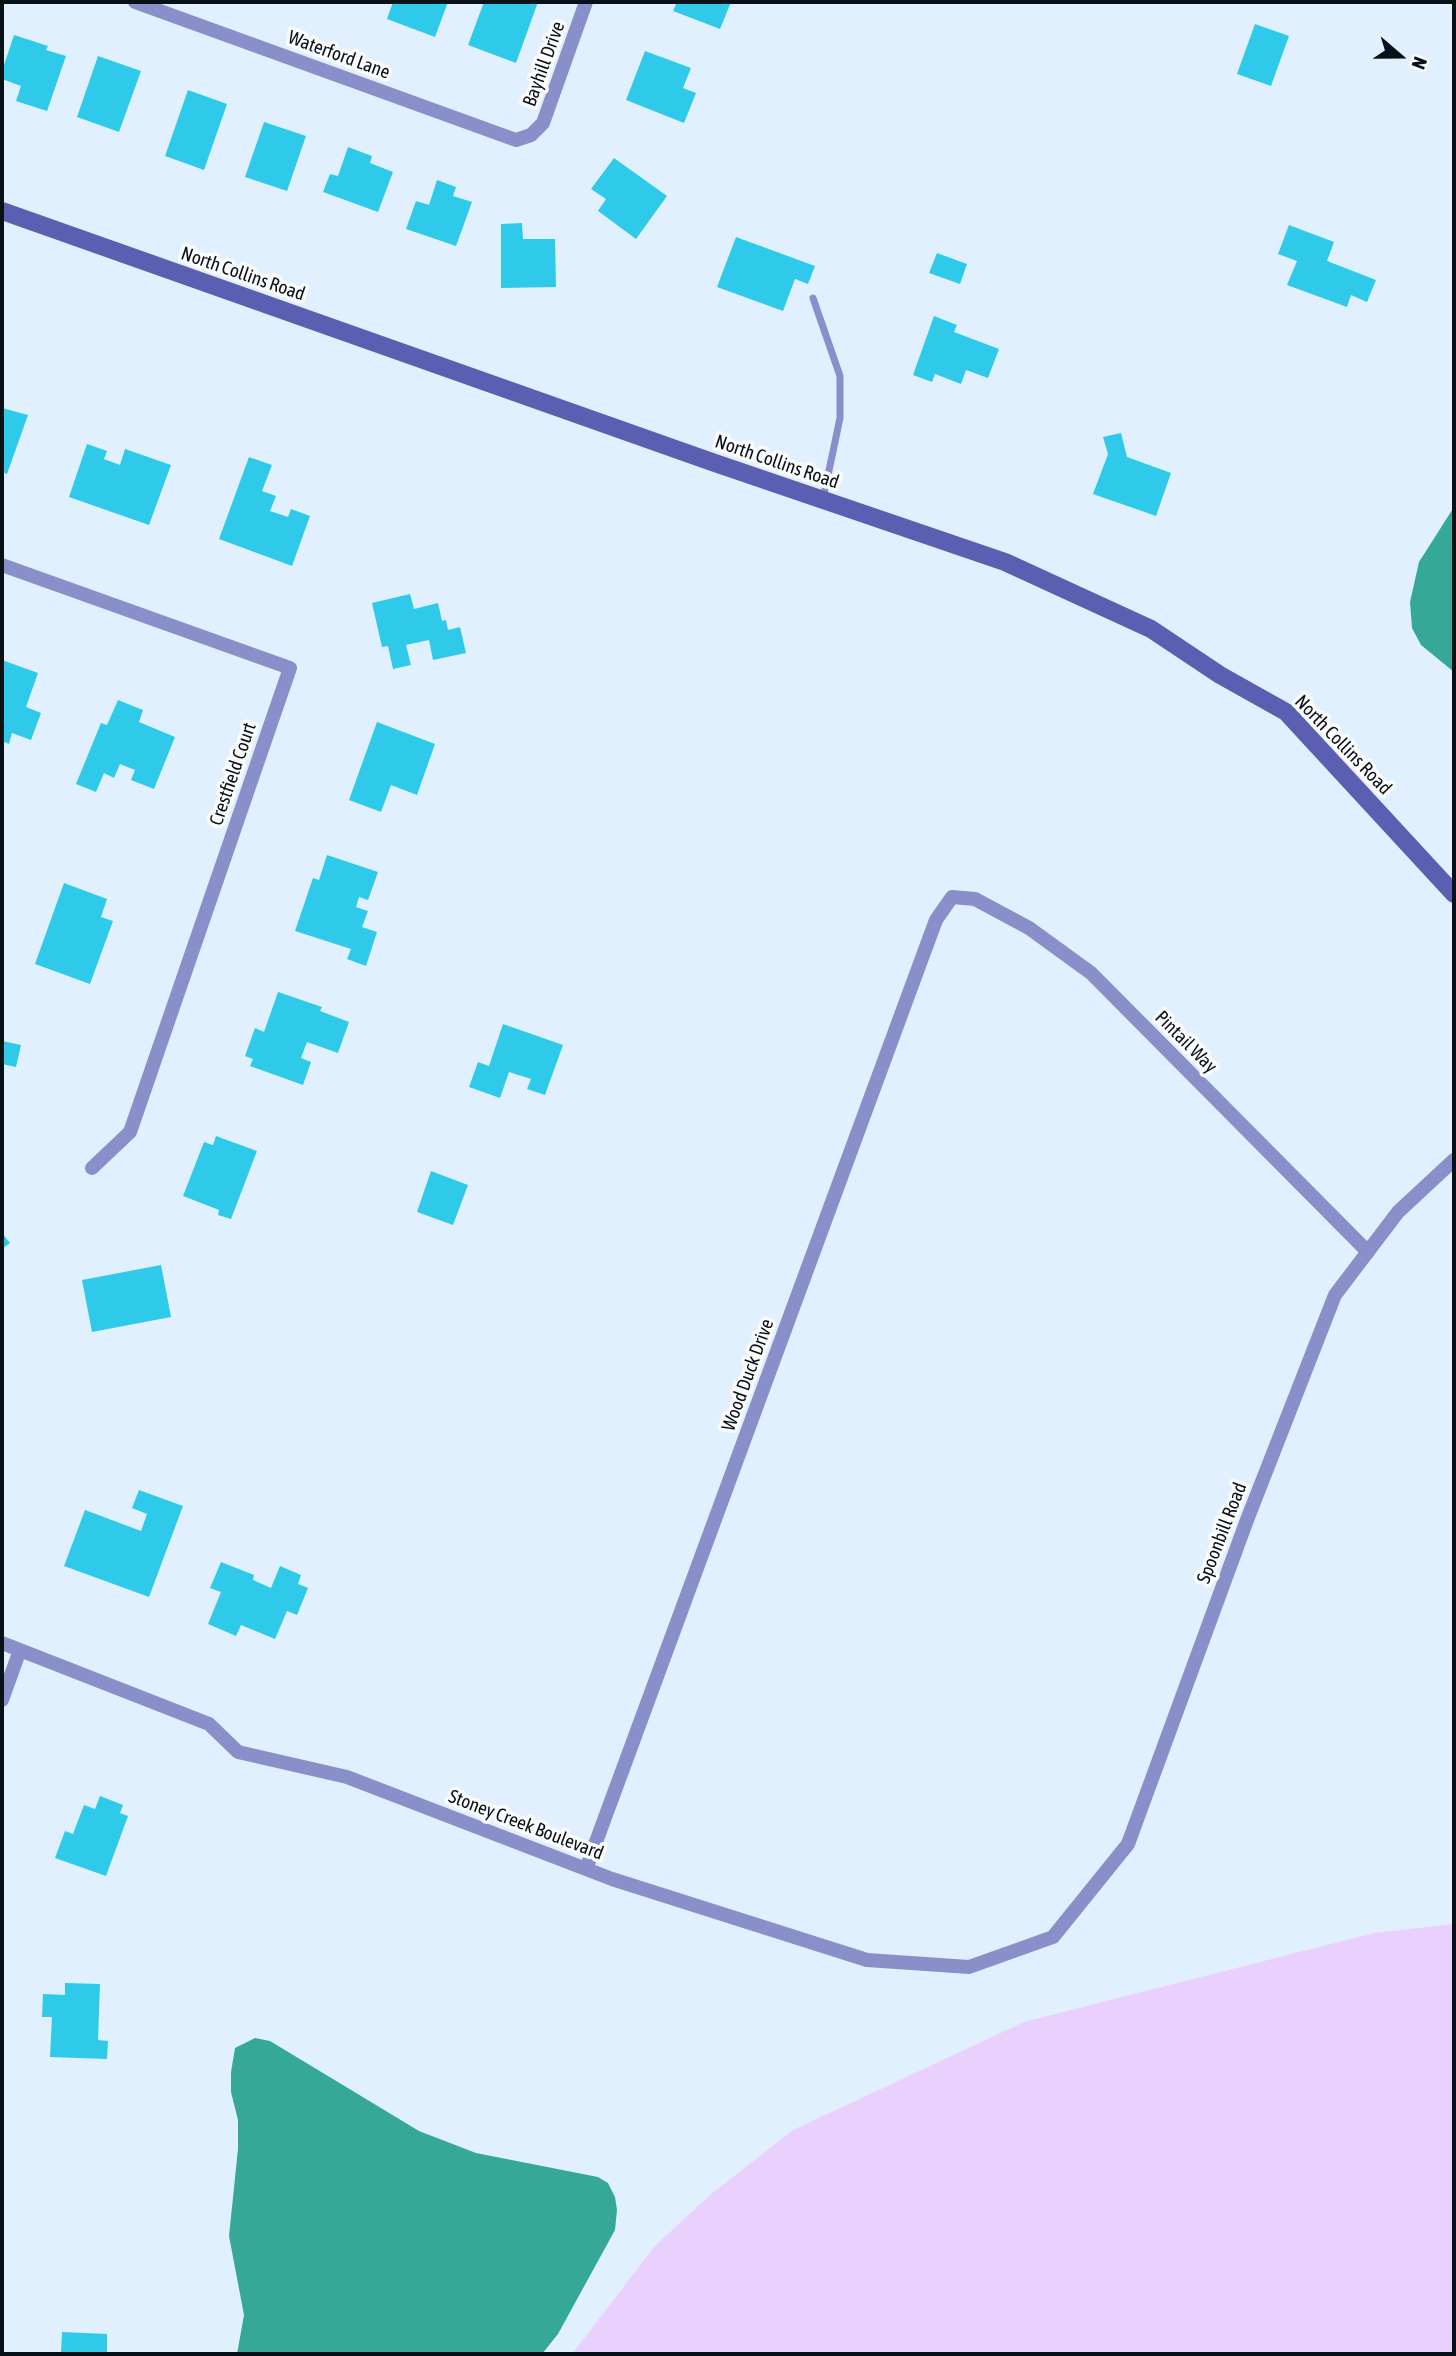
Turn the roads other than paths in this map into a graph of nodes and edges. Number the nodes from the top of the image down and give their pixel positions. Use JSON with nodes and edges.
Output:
{"nodes":[{"id":1,"x":135,"y":2,"type":"edge"},
{"id":2,"x":586,"y":2,"type":"edge"},
{"id":3,"x":531,"y":135,"type":"joint"},
{"id":4,"x":2,"y":211,"type":"edge"},
{"id":5,"x":813,"y":298,"type":"dead end"},
{"id":6,"x":822,"y":499,"type":"junction"},
{"id":7,"x":2,"y":565,"type":"edge"},
{"id":8,"x":1454,"y":894,"type":"edge"},
{"id":9,"x":952,"y":897,"type":"joint"},
{"id":10,"x":1454,"y":1160,"type":"edge"},
{"id":11,"x":92,"y":1168,"type":"dead end"},
{"id":12,"x":1368,"y":1252,"type":"junction"},
{"id":13,"x":2,"y":1643,"type":"edge"},
{"id":14,"x":20,"y":1650,"type":"junction"},
{"id":15,"x":2,"y":1700,"type":"edge"},
{"id":16,"x":586,"y":1869,"type":"junction"},
{"id":17,"x":1053,"y":1937,"type":"joint"}],
"edges":[{"from":1,"to":3,"type":"street","name":"Waterford Lane"},
{"from":2,"to":3,"type":"street","name":"Bayhill Drive"},
{"from":4,"to":6,"type":"street","name":"North Collins Road"},
{"from":5,"to":6,"type":"lane"},
{"from":6,"to":8,"type":"street","name":"North Collins Road"},
{"from":7,"to":11,"type":"street","name":"Crestfield Court"},
{"from":9,"to":12,"type":"street","name":"Pintail Way"},
{"from":9,"to":16,"type":"street","name":"Wood Duck Drive"},
{"from":10,"to":12,"type":"street","name":"Spoonbill Road"},
{"from":12,"to":17,"type":"street","name":"Spoonbill Road"},
{"from":13,"to":14,"type":"street","name":"Stoney Creek Boulevard"},
{"from":14,"to":15,"type":"street"},
{"from":14,"to":16,"type":"street","name":"Stoney Creek Boulevard"},
{"from":16,"to":17,"type":"street","name":"Stoney Creek Boulevard"}]}
